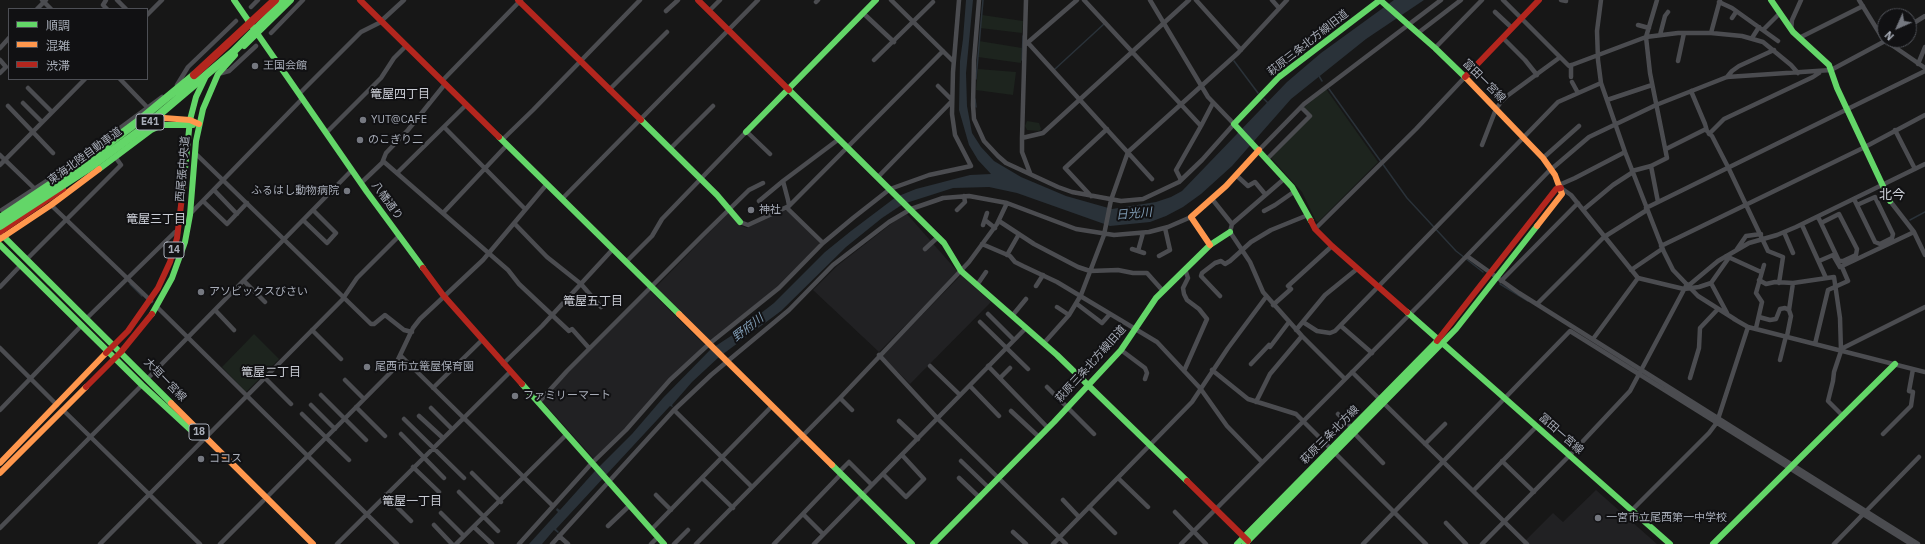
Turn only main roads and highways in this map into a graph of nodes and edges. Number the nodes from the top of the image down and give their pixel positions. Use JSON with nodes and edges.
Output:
{"nodes":[{"id":1,"x":234,"y":0,"type":"edge"},
{"id":2,"x":269,"y":0,"type":"edge"},
{"id":3,"x":274,"y":0,"type":"edge"},
{"id":4,"x":285,"y":0,"type":"edge"},
{"id":5,"x":291,"y":0,"type":"edge"},
{"id":6,"x":360,"y":0,"type":"edge"},
{"id":7,"x":698,"y":0,"type":"edge"},
{"id":8,"x":876,"y":0,"type":"edge"},
{"id":9,"x":1539,"y":0,"type":"edge"},
{"id":10,"x":1771,"y":0,"type":"edge"},
{"id":11,"x":519,"y":1,"type":"edge"},
{"id":12,"x":1381,"y":1,"type":"edge"},
{"id":13,"x":248,"y":21,"type":"junction"},
{"id":14,"x":258,"y":34,"type":"junction"},
{"id":15,"x":1465,"y":77,"type":"junction"},
{"id":16,"x":789,"y":89,"type":"junction"},
{"id":17,"x":189,"y":123,"type":"junction"},
{"id":18,"x":199,"y":124,"type":"junction"},
{"id":19,"x":746,"y":131,"type":"road end"},
{"id":20,"x":1259,"y":150,"type":"junction"},
{"id":21,"x":1890,"y":200,"type":"road end"},
{"id":22,"x":1,"y":214,"type":"edge"},
{"id":23,"x":740,"y":222,"type":"road end"},
{"id":24,"x":0,"y":226,"type":"edge"},
{"id":25,"x":1231,"y":228,"type":"road end"},
{"id":26,"x":1,"y":235,"type":"edge"},
{"id":27,"x":0,"y":245,"type":"edge"},
{"id":28,"x":1210,"y":245,"type":"junction"},
{"id":29,"x":154,"y":304,"type":"junction"},
{"id":30,"x":84,"y":322,"type":"junction"},
{"id":31,"x":1440,"y":342,"type":"junction"},
{"id":32,"x":112,"y":348,"type":"junction"},
{"id":33,"x":118,"y":354,"type":"junction"},
{"id":34,"x":1894,"y":364,"type":"road end"},
{"id":35,"x":1088,"y":384,"type":"junction"},
{"id":36,"x":60,"y":407,"type":"junction"},
{"id":37,"x":0,"y":463,"type":"edge"},
{"id":38,"x":0,"y":473,"type":"edge"},
{"id":39,"x":265,"y":499,"type":"junction"},
{"id":40,"x":1247,"y":542,"type":"edge"},
{"id":41,"x":307,"y":544,"type":"edge"},
{"id":42,"x":313,"y":544,"type":"edge"},
{"id":43,"x":664,"y":544,"type":"edge"},
{"id":44,"x":912,"y":544,"type":"edge"},
{"id":45,"x":934,"y":544,"type":"edge"},
{"id":46,"x":1237,"y":544,"type":"edge"},
{"id":47,"x":1670,"y":544,"type":"edge"},
{"id":48,"x":1713,"y":544,"type":"edge"}],
"edges":[{"from":1,"to":13,"type":"main road","name":"八幡通り"},
{"from":2,"to":13,"type":"main road","name":"西尾張中央道","number":"14"},
{"from":3,"to":22,"type":"main road","name":"東海北陸自動車道","number":"E41","bridge":true},
{"from":4,"to":24,"type":"main road","name":"東海北陸自動車道","number":"E41","bridge":true},
{"from":5,"to":14,"type":"main road","name":"西尾張中央道","number":"14"},
{"from":6,"to":44,"type":"main road"},
{"from":7,"to":16,"type":"main road"},
{"from":8,"to":16,"type":"main road"},
{"from":9,"to":15,"type":"main road"},
{"from":10,"to":21,"type":"main road"},
{"from":11,"to":23,"type":"main road"},
{"from":12,"to":15,"type":"main road","name":"富田一宮線"},
{"from":12,"to":20,"type":"main road","name":"萩原三条北方線旧道"},
{"from":13,"to":14,"type":"main road","name":"八幡通り"},
{"from":13,"to":17,"type":"main road","name":"西尾張中央道","number":"14"},
{"from":14,"to":18,"type":"main road","name":"西尾張中央道","number":"14"},
{"from":14,"to":43,"type":"main road","name":"八幡通り"},
{"from":15,"to":31,"type":"main road","name":"富田一宮線"},
{"from":16,"to":19,"type":"main road"},
{"from":16,"to":35,"type":"main road"},
{"from":17,"to":18,"type":"main road"},
{"from":17,"to":26,"type":"main road"},
{"from":17,"to":26,"type":"main road"},
{"from":17,"to":29,"type":"main road","name":"西尾張中央道","number":"14"},
{"from":18,"to":29,"type":"main road","name":"西尾張中央道","number":"14"},
{"from":20,"to":28,"type":"main road"},
{"from":20,"to":31,"type":"main road","name":"冨田一宮線"},
{"from":25,"to":28,"type":"main road","name":"萩原三条北方線旧道"},
{"from":26,"to":30,"type":"main road","name":"大垣一宮線","number":"18"},
{"from":27,"to":30,"type":"main road","name":"大垣一宮線","number":"18"},
{"from":28,"to":35,"type":"main road","name":"萩原三条北方線旧道"},
{"from":29,"to":32,"type":"main road","name":"西尾張中央道","number":"14"},
{"from":29,"to":33,"type":"main road","name":"西尾張中央道","number":"14"},
{"from":30,"to":32,"type":"main road","name":"大垣一宮線","number":"18"},
{"from":31,"to":40,"type":"main road","name":"萩原三条北方線"},
{"from":31,"to":47,"type":"main road","name":"冨田一宮線"},
{"from":32,"to":33,"type":"main road","name":"大垣一宮線","number":"18"},
{"from":32,"to":36,"type":"main road","name":"西尾張中央道","number":"14"},
{"from":33,"to":36,"type":"main road","name":"西尾張中央道","number":"14"},
{"from":33,"to":39,"type":"main road","name":"大垣一宮線","number":"18"},
{"from":34,"to":48,"type":"main road"},
{"from":35,"to":40,"type":"main road"},
{"from":35,"to":45,"type":"main road","name":"萩原三条北方線旧道"},
{"from":36,"to":37,"type":"main road","name":"西尾張中央道","number":"14"},
{"from":36,"to":38,"type":"main road","name":"西尾張中央道","number":"14"},
{"from":39,"to":41,"type":"main road","name":"大垣一宮線","number":"18"},
{"from":39,"to":42,"type":"main road","name":"大垣一宮線","number":"18"},
{"from":40,"to":46,"type":"main road","name":"萩原三条北方線"}]}
